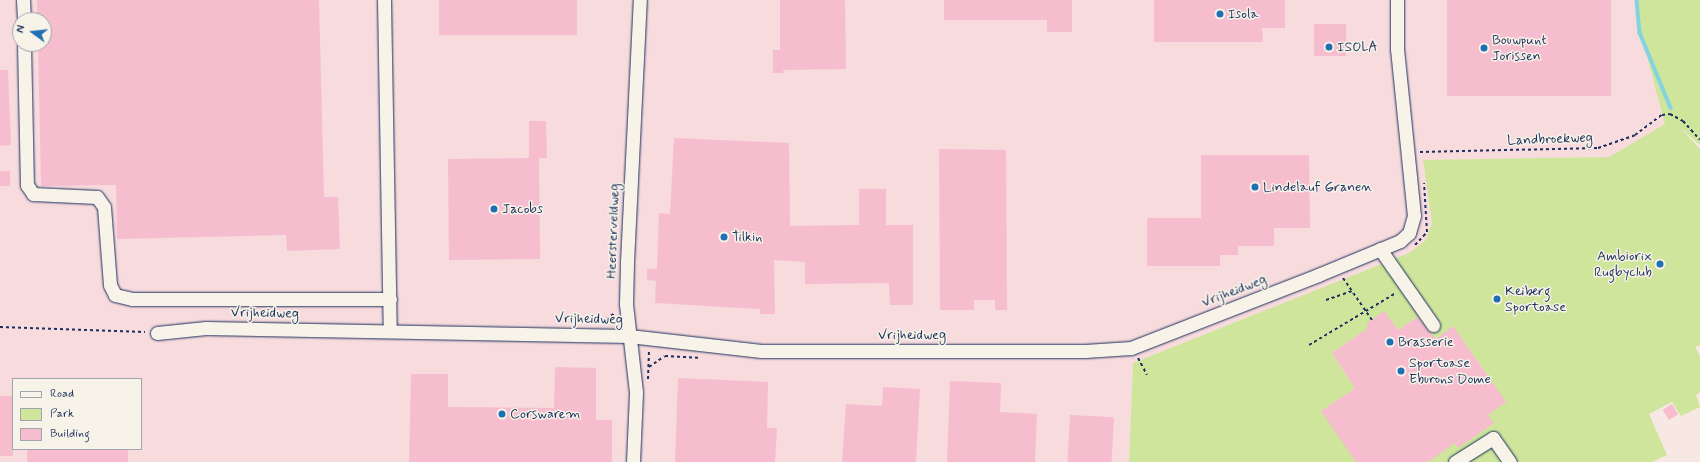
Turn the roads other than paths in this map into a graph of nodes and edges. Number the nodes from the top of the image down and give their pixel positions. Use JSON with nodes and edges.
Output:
{"nodes":[{"id":1,"x":23,"y":0,"type":"edge"},
{"id":2,"x":384,"y":0,"type":"edge"},
{"id":3,"x":640,"y":0,"type":"edge"},
{"id":4,"x":1397,"y":0,"type":"edge"},
{"id":5,"x":24,"y":12,"type":"edge"},
{"id":6,"x":24,"y":52,"type":"edge"},
{"id":7,"x":1380,"y":249,"type":"junction"},
{"id":8,"x":390,"y":299,"type":"junction"},
{"id":9,"x":1433,"y":325,"type":"dead end"},
{"id":10,"x":157,"y":332,"type":"road end"},
{"id":11,"x":390,"y":332,"type":"junction"},
{"id":12,"x":630,"y":336,"type":"junction"},
{"id":13,"x":633,"y":462,"type":"edge"},
{"id":14,"x":1455,"y":462,"type":"edge"},
{"id":15,"x":1510,"y":462,"type":"edge"}],
"edges":[{"from":1,"to":5,"type":"street"},
{"from":2,"to":8,"type":"street"},
{"from":3,"to":12,"type":"street","name":"Heersterveldweg"},
{"from":4,"to":7,"type":"street","name":"Vrijheidweg"},
{"from":6,"to":8,"type":"street"},
{"from":7,"to":9,"type":"street"},
{"from":7,"to":12,"type":"street","name":"Vrijheidweg"},
{"from":8,"to":11,"type":"street"},
{"from":10,"to":11,"type":"street","name":"Vrijheidweg"},
{"from":11,"to":12,"type":"street","name":"Vrijheidweg"},
{"from":12,"to":13,"type":"street","name":"Heersterveldweg"},
{"from":14,"to":15,"type":"street"}]}
